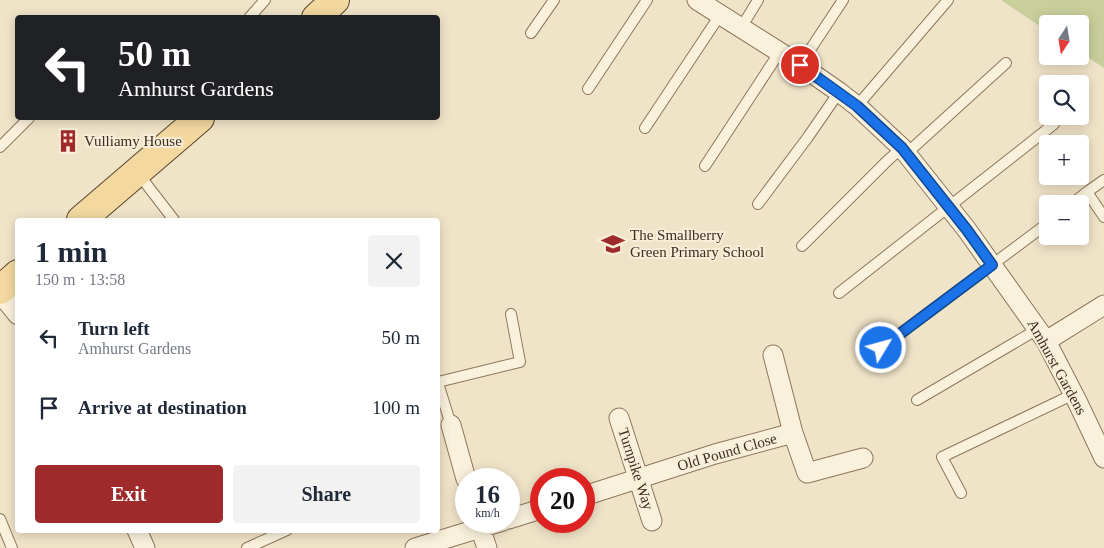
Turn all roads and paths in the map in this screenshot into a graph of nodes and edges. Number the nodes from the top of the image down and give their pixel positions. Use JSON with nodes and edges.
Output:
{"nodes":[{"id":1,"x":265,"y":0,"type":"edge"},
{"id":2,"x":554,"y":0,"type":"edge"},
{"id":3,"x":647,"y":0,"type":"edge"},
{"id":4,"x":698,"y":0,"type":"edge"},
{"id":5,"x":758,"y":0,"type":"edge"},
{"id":6,"x":843,"y":0,"type":"edge"},
{"id":7,"x":948,"y":0,"type":"edge"},
{"id":8,"x":252,"y":15,"type":"edge"},
{"id":9,"x":720,"y":15,"type":"junction"},
{"id":10,"x":741,"y":28,"type":"junction"},
{"id":11,"x":531,"y":33,"type":"dead end"},
{"id":12,"x":779,"y":52,"type":"junction"},
{"id":13,"x":1006,"y":63,"type":"dead end"},
{"id":14,"x":800,"y":65,"type":"junction"},
{"id":15,"x":588,"y":89,"type":"dead end"},
{"id":16,"x":839,"y":92,"type":"junction"},
{"id":17,"x":857,"y":106,"type":"junction"},
{"id":18,"x":27,"y":120,"type":"edge"},
{"id":19,"x":198,"y":120,"type":"edge"},
{"id":20,"x":1053,"y":125,"type":"edge"},
{"id":21,"x":645,"y":128,"type":"dead end"},
{"id":22,"x":0,"y":147,"type":"edge"},
{"id":23,"x":904,"y":151,"type":"junction"},
{"id":24,"x":705,"y":166,"type":"dead end"},
{"id":25,"x":137,"y":172,"type":"junction"},
{"id":26,"x":1104,"y":180,"type":"edge"},
{"id":27,"x":1087,"y":192,"type":"junction"},
{"id":28,"x":1083,"y":195,"type":"edge"},
{"id":29,"x":758,"y":204,"type":"dead end"},
{"id":30,"x":949,"y":207,"type":"junction"},
{"id":31,"x":1104,"y":217,"type":"edge"},
{"id":32,"x":83,"y":218,"type":"edge"},
{"id":33,"x":172,"y":218,"type":"edge"},
{"id":34,"x":1039,"y":230,"type":"edge"},
{"id":35,"x":802,"y":246,"type":"dead end"},
{"id":36,"x":992,"y":265,"type":"junction"},
{"id":37,"x":15,"y":277,"type":"edge"},
{"id":38,"x":0,"y":291,"type":"edge"},
{"id":39,"x":839,"y":293,"type":"dead end"},
{"id":40,"x":1104,"y":305,"type":"edge"},
{"id":41,"x":15,"y":311,"type":"edge"},
{"id":42,"x":511,"y":314,"type":"dead end"},
{"id":43,"x":1042,"y":335,"type":"junction"},
{"id":44,"x":881,"y":348,"type":"dead end"},
{"id":45,"x":773,"y":354,"type":"dead end"},
{"id":46,"x":440,"y":382,"type":"edge"},
{"id":47,"x":440,"y":389,"type":"edge"},
{"id":48,"x":1074,"y":394,"type":"junction"},
{"id":49,"x":917,"y":400,"type":"dead end"},
{"id":50,"x":620,"y":418,"type":"dead end"},
{"id":51,"x":451,"y":425,"type":"joint"},
{"id":52,"x":793,"y":433,"type":"junction"},
{"id":53,"x":863,"y":458,"type":"dead end"},
{"id":54,"x":1104,"y":458,"type":"edge"},
{"id":55,"x":463,"y":468,"type":"edge"},
{"id":56,"x":638,"y":478,"type":"junction"},
{"id":57,"x":595,"y":492,"type":"edge"},
{"id":58,"x":961,"y":493,"type":"dead end"},
{"id":59,"x":0,"y":519,"type":"edge"},
{"id":60,"x":652,"y":521,"type":"dead end"},
{"id":61,"x":139,"y":533,"type":"edge"},
{"id":62,"x":280,"y":533,"type":"edge"},
{"id":63,"x":457,"y":533,"type":"edge"},
{"id":64,"x":481,"y":533,"type":"edge"},
{"id":65,"x":7,"y":546,"type":"edge"},
{"id":66,"x":146,"y":548,"type":"edge"},
{"id":67,"x":247,"y":548,"type":"edge"},
{"id":68,"x":415,"y":548,"type":"edge"},
{"id":69,"x":486,"y":548,"type":"edge"}],
"edges":[{"from":1,"to":8,"type":"lane"},
{"from":2,"to":11,"type":"lane"},
{"from":3,"to":15,"type":"lane"},
{"from":4,"to":9,"type":"street","name":"Amhurst Gardens"},
{"from":5,"to":10,"type":"lane"},
{"from":6,"to":14,"type":"lane"},
{"from":7,"to":17,"type":"lane"},
{"from":9,"to":10,"type":"street","name":"Amhurst Gardens"},
{"from":9,"to":21,"type":"lane"},
{"from":10,"to":12,"type":"street","name":"Amhurst Gardens"},
{"from":12,"to":14,"type":"street","name":"Amhurst Gardens"},
{"from":12,"to":24,"type":"lane"},
{"from":13,"to":23,"type":"lane"},
{"from":14,"to":16,"type":"street","name":"Amhurst Gardens"},
{"from":16,"to":17,"type":"street","name":"Amhurst Gardens"},
{"from":16,"to":29,"type":"lane"},
{"from":17,"to":23,"type":"street","name":"Amhurst Gardens"},
{"from":18,"to":22,"type":"lane"},
{"from":19,"to":25,"type":"main road"},
{"from":20,"to":30,"type":"lane"},
{"from":23,"to":30,"type":"street","name":"Amhurst Gardens"},
{"from":23,"to":35,"type":"lane"},
{"from":25,"to":32,"type":"main road"},
{"from":25,"to":33,"type":"lane"},
{"from":26,"to":27,"type":"lane"},
{"from":27,"to":28,"type":"lane"},
{"from":27,"to":31,"type":"lane"},
{"from":30,"to":36,"type":"street","name":"Amhurst Gardens"},
{"from":30,"to":39,"type":"lane"},
{"from":34,"to":36,"type":"lane"},
{"from":36,"to":43,"type":"street","name":"Amhurst Gardens"},
{"from":36,"to":44,"type":"lane"},
{"from":37,"to":38,"type":"main road"},
{"from":38,"to":41,"type":"street"},
{"from":40,"to":43,"type":"street"},
{"from":42,"to":46,"type":"lane"},
{"from":43,"to":48,"type":"street","name":"Amhurst Gardens"},
{"from":43,"to":49,"type":"lane"},
{"from":45,"to":52,"type":"street","name":"Old Pound Close"},
{"from":47,"to":51,"type":"lane"},
{"from":48,"to":54,"type":"street","name":"Amhurst Gardens"},
{"from":48,"to":58,"type":"lane"},
{"from":50,"to":56,"type":"street","name":"Turnpike Way"},
{"from":51,"to":55,"type":"street"},
{"from":52,"to":53,"type":"street"},
{"from":52,"to":56,"type":"street","name":"Old Pound Close"},
{"from":56,"to":57,"type":"street","name":"Old Pound Close"},
{"from":56,"to":60,"type":"street","name":"Turnpike Way"},
{"from":59,"to":65,"type":"lane"},
{"from":61,"to":66,"type":"street"},
{"from":62,"to":67,"type":"lane"},
{"from":63,"to":68,"type":"street"},
{"from":64,"to":69,"type":"street"}]}
